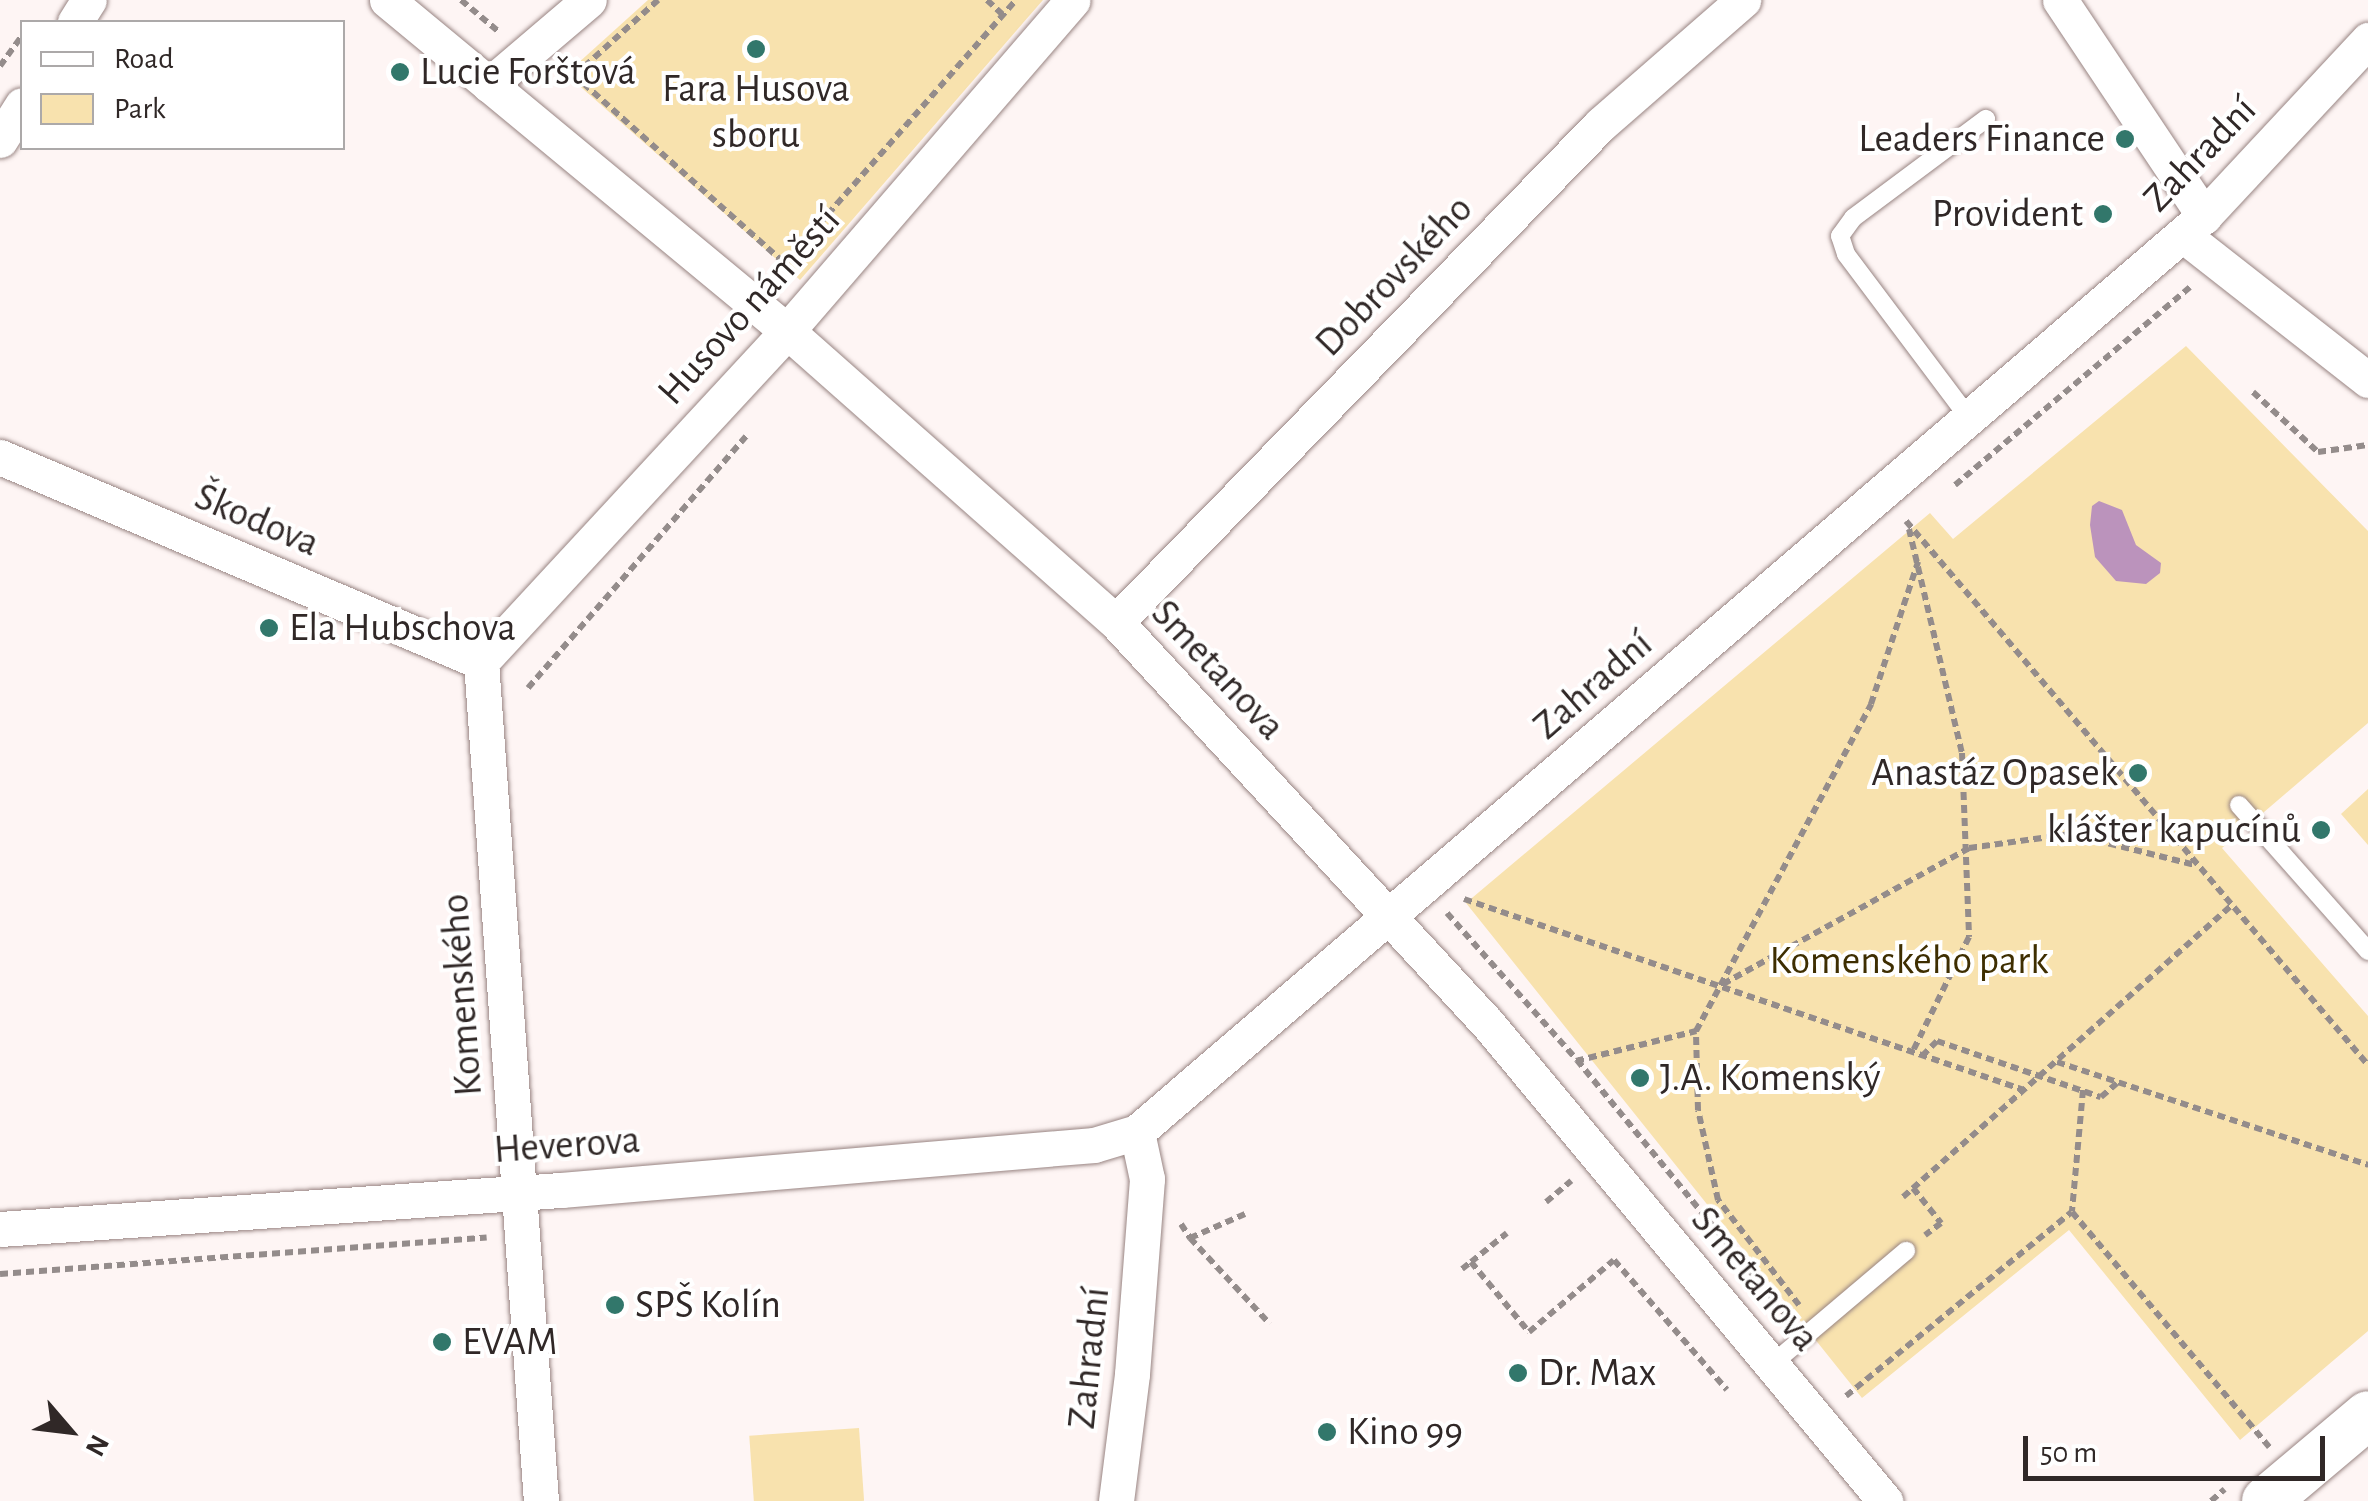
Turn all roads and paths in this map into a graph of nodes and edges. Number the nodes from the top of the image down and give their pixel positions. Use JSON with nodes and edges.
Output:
{"nodes":[{"id":1,"x":387,"y":0,"type":"edge"},
{"id":2,"x":461,"y":0,"type":"edge"},
{"id":3,"x":589,"y":0,"type":"edge"},
{"id":4,"x":658,"y":0,"type":"edge"},
{"id":5,"x":988,"y":0,"type":"edge"},
{"id":6,"x":1016,"y":0,"type":"edge"},
{"id":7,"x":1074,"y":0,"type":"edge"},
{"id":8,"x":1744,"y":0,"type":"edge"},
{"id":9,"x":2060,"y":0,"type":"edge"},
{"id":10,"x":1003,"y":14,"type":"junction"},
{"id":11,"x":20,"y":39,"type":"edge"},
{"id":12,"x":2368,"y":40,"type":"edge"},
{"id":13,"x":538,"y":44,"type":"junction"},
{"id":14,"x":0,"y":66,"type":"edge"},
{"id":15,"x":574,"y":75,"type":"junction"},
{"id":16,"x":489,"y":86,"type":"junction"},
{"id":17,"x":20,"y":108,"type":"edge"},
{"id":18,"x":1986,"y":119,"type":"dead end"},
{"id":19,"x":0,"y":140,"type":"edge"},
{"id":20,"x":2194,"y":225,"type":"junction"},
{"id":21,"x":785,"y":264,"type":"junction"},
{"id":22,"x":819,"y":294,"type":"junction"},
{"id":23,"x":787,"y":331,"type":"junction"},
{"id":24,"x":2368,"y":380,"type":"edge"},
{"id":25,"x":2253,"y":392,"type":"dead end"},
{"id":26,"x":1969,"y":418,"type":"junction"},
{"id":27,"x":758,"y":422,"type":"dead end"},
{"id":28,"x":2368,"y":445,"type":"edge"},
{"id":29,"x":0,"y":457,"type":"edge"},
{"id":30,"x":1884,"y":491,"type":"junction"},
{"id":31,"x":1908,"y":524,"type":"junction"},
{"id":32,"x":1918,"y":562,"type":"junction"},
{"id":33,"x":1116,"y":622,"type":"junction"},
{"id":34,"x":481,"y":662,"type":"junction"},
{"id":35,"x":528,"y":688,"type":"dead end"},
{"id":36,"x":2239,"y":806,"type":"dead end"},
{"id":37,"x":1969,"y":848,"type":"junction"},
{"id":38,"x":2196,"y":865,"type":"junction"},
{"id":39,"x":1463,"y":898,"type":"dead end"},
{"id":40,"x":2231,"y":906,"type":"junction"},
{"id":41,"x":1388,"y":916,"type":"junction"},
{"id":42,"x":2368,"y":951,"type":"edge"},
{"id":43,"x":1722,"y":985,"type":"junction"},
{"id":44,"x":1696,"y":1031,"type":"junction"},
{"id":45,"x":1912,"y":1053,"type":"junction"},
{"id":46,"x":1922,"y":1056,"type":"junction"},
{"id":47,"x":1577,"y":1060,"type":"dead end"},
{"id":48,"x":2058,"y":1062,"type":"junction"},
{"id":49,"x":2368,"y":1066,"type":"edge"},
{"id":50,"x":2041,"y":1076,"type":"junction"},
{"id":51,"x":2118,"y":1082,"type":"junction"},
{"id":52,"x":2024,"y":1090,"type":"junction"},
{"id":53,"x":2083,"y":1090,"type":"junction"},
{"id":54,"x":1137,"y":1132,"type":"junction"},
{"id":55,"x":2368,"y":1165,"type":"edge"},
{"id":56,"x":1562,"y":1187,"type":"dead end"},
{"id":57,"x":1914,"y":1188,"type":"junction"},
{"id":58,"x":519,"y":1192,"type":"junction"},
{"id":59,"x":1904,"y":1197,"type":"dead end"},
{"id":60,"x":1546,"y":1202,"type":"dead end"},
{"id":61,"x":2072,"y":1212,"type":"junction"},
{"id":62,"x":1245,"y":1214,"type":"dead end"},
{"id":63,"x":1230,"y":1221,"type":"dead end"},
{"id":64,"x":0,"y":1229,"type":"edge"},
{"id":65,"x":1932,"y":1230,"type":"dead end"},
{"id":66,"x":1507,"y":1233,"type":"dead end"},
{"id":67,"x":1190,"y":1238,"type":"dead end"},
{"id":68,"x":476,"y":1239,"type":"dead end"},
{"id":69,"x":1906,"y":1251,"type":"dead end"},
{"id":70,"x":1471,"y":1262,"type":"junction"},
{"id":71,"x":1462,"y":1270,"type":"dead end"},
{"id":72,"x":0,"y":1274,"type":"edge"},
{"id":73,"x":1786,"y":1288,"type":"dead end"},
{"id":74,"x":1530,"y":1316,"type":"dead end"},
{"id":75,"x":1270,"y":1324,"type":"dead end"},
{"id":76,"x":1538,"y":1325,"type":"junction"},
{"id":77,"x":1771,"y":1365,"type":"junction"},
{"id":78,"x":1727,"y":1390,"type":"dead end"},
{"id":79,"x":1846,"y":1396,"type":"dead end"},
{"id":80,"x":2368,"y":1416,"type":"edge"},
{"id":81,"x":2272,"y":1451,"type":"dead end"},
{"id":82,"x":541,"y":1501,"type":"edge"},
{"id":83,"x":1116,"y":1501,"type":"edge"},
{"id":84,"x":1884,"y":1501,"type":"edge"},
{"id":85,"x":2266,"y":1501,"type":"edge"}],
"edges":[{"from":1,"to":16,"type":"street","name":"Smetanova"},
{"from":2,"to":13,"type":"path"},
{"from":3,"to":13,"type":"street"},
{"from":4,"to":15,"type":"path"},
{"from":5,"to":10,"type":"path"},
{"from":6,"to":10,"type":"path"},
{"from":7,"to":22,"type":"street","name":"Husovo náměstí"},
{"from":8,"to":33,"type":"street","name":"Dobrovského"},
{"from":9,"to":20,"type":"street"},
{"from":10,"to":21,"type":"path"},
{"from":11,"to":14,"type":"path"},
{"from":12,"to":20,"type":"street","name":"Zahradní"},
{"from":13,"to":15,"type":"path"},
{"from":13,"to":16,"type":"street"},
{"from":15,"to":21,"type":"path"},
{"from":16,"to":23,"type":"street","name":"Smetanova"},
{"from":17,"to":19,"type":"street"},
{"from":18,"to":26,"type":"lane"},
{"from":20,"to":24,"type":"street"},
{"from":20,"to":26,"type":"street","name":"Zahradní"},
{"from":21,"to":22,"type":"path"},
{"from":22,"to":23,"type":"street","name":"Husovo náměstí"},
{"from":23,"to":33,"type":"street","name":"Smetanova"},
{"from":23,"to":34,"type":"street","name":"Husovo náměstí"},
{"from":25,"to":28,"type":"path"},
{"from":26,"to":30,"type":"street","name":"Zahradní"},
{"from":27,"to":35,"type":"path"},
{"from":29,"to":34,"type":"street","name":"Škodova"},
{"from":30,"to":31,"type":"path"},
{"from":30,"to":41,"type":"street","name":"Zahradní"},
{"from":31,"to":32,"type":"path"},
{"from":31,"to":38,"type":"path"},
{"from":32,"to":37,"type":"path"},
{"from":32,"to":43,"type":"path"},
{"from":33,"to":41,"type":"street","name":"Smetanova"},
{"from":34,"to":58,"type":"street","name":"Komenského"},
{"from":36,"to":42,"type":"lane"},
{"from":37,"to":38,"type":"path"},
{"from":37,"to":43,"type":"path"},
{"from":37,"to":45,"type":"path"},
{"from":38,"to":40,"type":"path"},
{"from":39,"to":43,"type":"path"},
{"from":40,"to":48,"type":"path"},
{"from":40,"to":49,"type":"path"},
{"from":41,"to":54,"type":"street","name":"Zahradní"},
{"from":41,"to":77,"type":"street","name":"Smetanova"},
{"from":43,"to":44,"type":"path"},
{"from":43,"to":45,"type":"path"},
{"from":44,"to":47,"type":"path"},
{"from":44,"to":73,"type":"path"},
{"from":45,"to":46,"type":"path"},
{"from":46,"to":50,"type":"path"},
{"from":46,"to":52,"type":"path"},
{"from":48,"to":50,"type":"path"},
{"from":48,"to":51,"type":"path"},
{"from":50,"to":52,"type":"path"},
{"from":50,"to":53,"type":"path"},
{"from":51,"to":53,"type":"path"},
{"from":51,"to":55,"type":"path"},
{"from":52,"to":57,"type":"path"},
{"from":53,"to":61,"type":"path"},
{"from":54,"to":58,"type":"street","name":"Heverova"},
{"from":54,"to":83,"type":"street","name":"Zahradní"},
{"from":56,"to":60,"type":"path"},
{"from":57,"to":59,"type":"path"},
{"from":57,"to":65,"type":"path"},
{"from":58,"to":64,"type":"street","name":"Heverova"},
{"from":58,"to":82,"type":"street","name":"Komenského"},
{"from":61,"to":79,"type":"path"},
{"from":61,"to":81,"type":"path"},
{"from":62,"to":63,"type":"path"},
{"from":66,"to":70,"type":"path"},
{"from":67,"to":75,"type":"path"},
{"from":68,"to":72,"type":"path"},
{"from":69,"to":77,"type":"lane"},
{"from":70,"to":71,"type":"path"},
{"from":70,"to":76,"type":"path"},
{"from":74,"to":76,"type":"path"},
{"from":76,"to":78,"type":"path"},
{"from":77,"to":84,"type":"street","name":"Smetanova"},
{"from":80,"to":85,"type":"street"}]}
